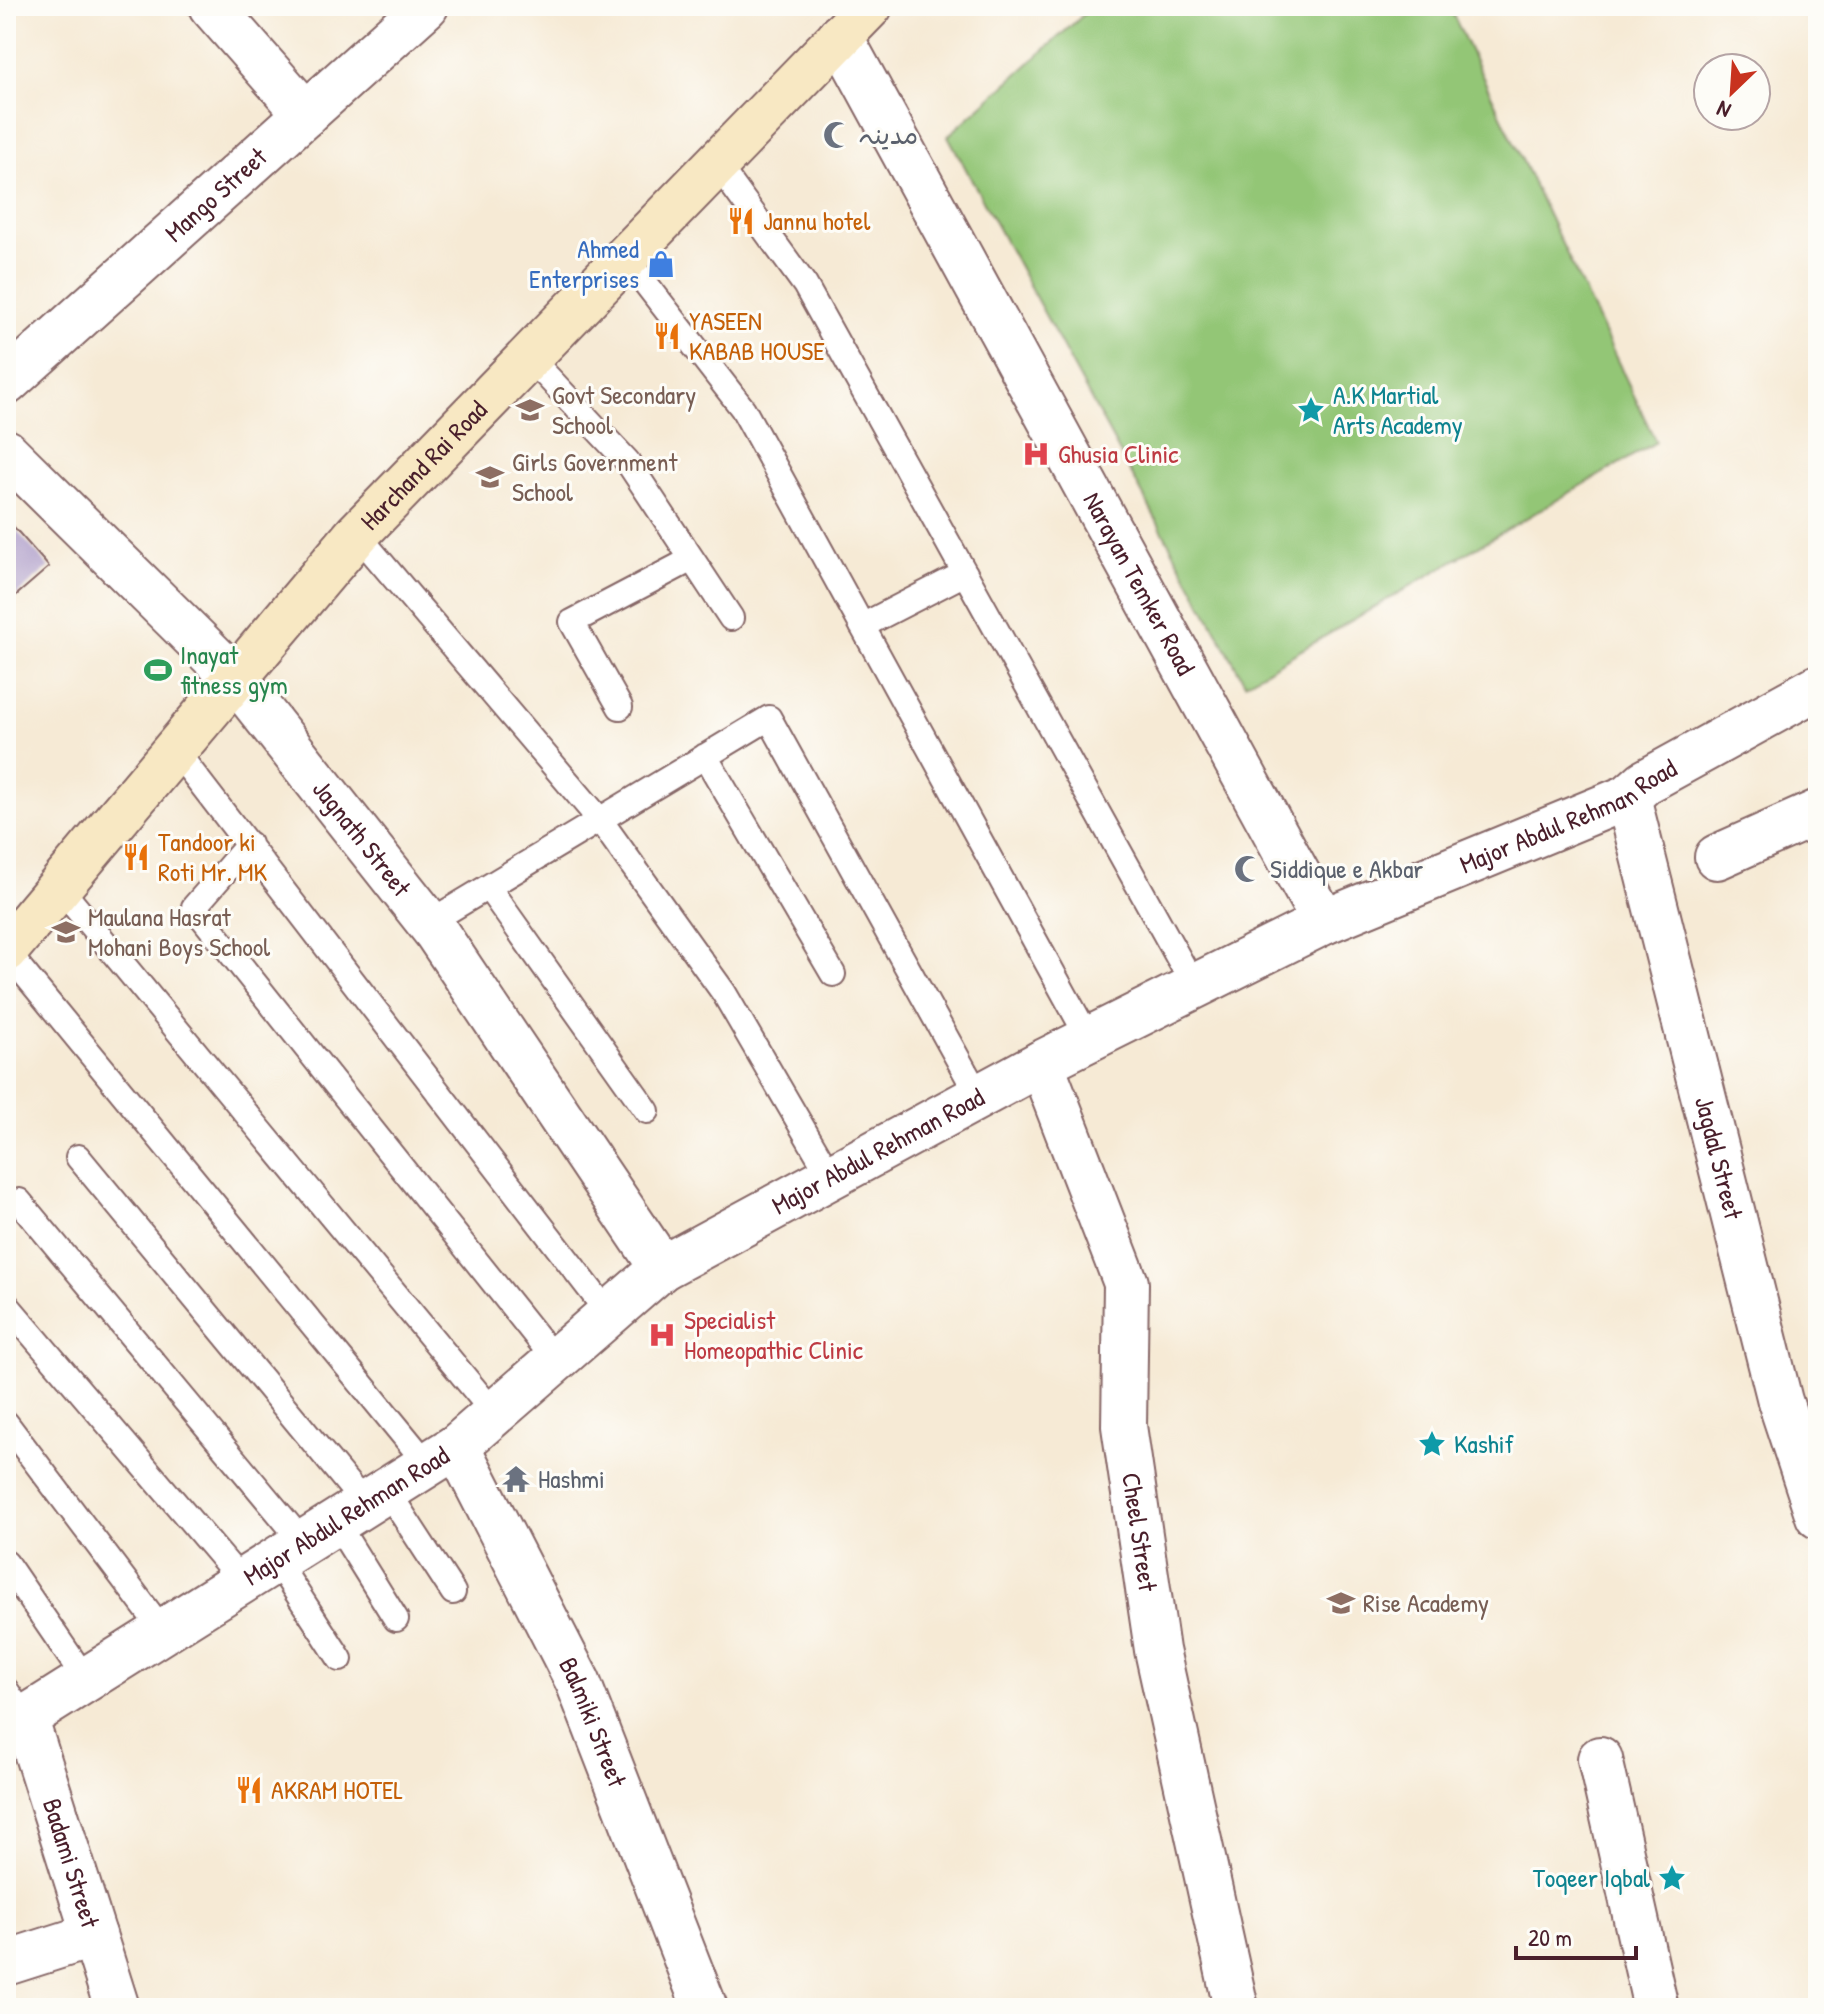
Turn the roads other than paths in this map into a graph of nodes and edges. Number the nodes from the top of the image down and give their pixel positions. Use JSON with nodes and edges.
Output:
{"nodes":[{"id":1,"x":211,"y":6,"type":"edge"},
{"id":2,"x":418,"y":9,"type":"edge"},
{"id":3,"x":855,"y":21,"type":"edge"},
{"id":4,"x":306,"y":114,"type":"junction"},
{"id":5,"x":717,"y":164,"type":"junction"},
{"id":6,"x":626,"y":258,"type":"junction"},
{"id":7,"x":529,"y":357,"type":"junction"},
{"id":8,"x":6,"y":383,"type":"edge"},
{"id":9,"x":6,"y":452,"type":"edge"},
{"id":10,"x":357,"y":534,"type":"junction"},
{"id":11,"x":692,"y":559,"type":"junction"},
{"id":12,"x":965,"y":573,"type":"junction"},
{"id":13,"x":731,"y":618,"type":"dead end"},
{"id":14,"x":862,"y":626,"type":"junction"},
{"id":15,"x":235,"y":678,"type":"junction"},
{"id":16,"x":1818,"y":687,"type":"edge"},
{"id":17,"x":620,"y":707,"type":"dead end"},
{"id":18,"x":175,"y":750,"type":"junction"},
{"id":19,"x":705,"y":756,"type":"junction"},
{"id":20,"x":1628,"y":797,"type":"junction"},
{"id":21,"x":1818,"y":812,"type":"edge"},
{"id":22,"x":600,"y":820,"type":"junction"},
{"id":23,"x":249,"y":844,"type":"junction"},
{"id":24,"x":1717,"y":857,"type":"dead end"},
{"id":25,"x":59,"y":887,"type":"junction"},
{"id":26,"x":488,"y":887,"type":"junction"},
{"id":27,"x":1324,"y":922,"type":"junction"},
{"id":28,"x":428,"y":923,"type":"junction"},
{"id":29,"x":6,"y":950,"type":"edge"},
{"id":30,"x":833,"y":974,"type":"dead end"},
{"id":31,"x":1194,"y":986,"type":"junction"},
{"id":32,"x":1089,"y":1039,"type":"junction"},
{"id":33,"x":1041,"y":1063,"type":"junction"},
{"id":34,"x":979,"y":1097,"type":"junction"},
{"id":35,"x":647,"y":1111,"type":"dead end"},
{"id":36,"x":78,"y":1157,"type":"dead end"},
{"id":37,"x":831,"y":1177,"type":"junction"},
{"id":38,"x":19,"y":1201,"type":"dead end"},
{"id":39,"x":662,"y":1268,"type":"junction"},
{"id":40,"x":6,"y":1304,"type":"edge"},
{"id":41,"x":609,"y":1314,"type":"junction"},
{"id":42,"x":556,"y":1361,"type":"junction"},
{"id":43,"x":494,"y":1413,"type":"junction"},
{"id":44,"x":6,"y":1423,"type":"edge"},
{"id":45,"x":442,"y":1455,"type":"junction"},
{"id":46,"x":1818,"y":1516,"type":"edge"},
{"id":47,"x":317,"y":1532,"type":"junction"},
{"id":48,"x":6,"y":1563,"type":"edge"},
{"id":49,"x":453,"y":1592,"type":"dead end"},
{"id":50,"x":396,"y":1619,"type":"dead end"},
{"id":51,"x":163,"y":1631,"type":"junction"},
{"id":52,"x":340,"y":1659,"type":"dead end"},
{"id":53,"x":86,"y":1680,"type":"junction"},
{"id":54,"x":13,"y":1713,"type":"edge"},
{"id":55,"x":1600,"y":1759,"type":"dead end"},
{"id":56,"x":94,"y":1935,"type":"junction"},
{"id":57,"x":6,"y":1963,"type":"edge"},
{"id":58,"x":117,"y":2008,"type":"edge"},
{"id":59,"x":705,"y":2008,"type":"edge"},
{"id":60,"x":1236,"y":2008,"type":"edge"},
{"id":61,"x":1656,"y":2008,"type":"edge"}],
"edges":[{"from":1,"to":4,"type":"street"},
{"from":2,"to":4,"type":"street","name":"Mango Street"},
{"from":3,"to":5,"type":"main road","name":"Harchand Rai Road"},
{"from":3,"to":27,"type":"street","name":"Narayan Temker Road"},
{"from":4,"to":8,"type":"street","name":"Mango Street"},
{"from":5,"to":6,"type":"main road","name":"Harchand Rai Road"},
{"from":5,"to":12,"type":"lane"},
{"from":6,"to":7,"type":"main road","name":"Harchand Rai Road"},
{"from":6,"to":14,"type":"lane"},
{"from":7,"to":10,"type":"main road","name":"Harchand Rai Road"},
{"from":7,"to":11,"type":"lane"},
{"from":9,"to":15,"type":"street","name":"Jagnath Street"},
{"from":10,"to":15,"type":"main road","name":"Harchand Rai Road"},
{"from":10,"to":22,"type":"lane"},
{"from":11,"to":13,"type":"lane"},
{"from":11,"to":17,"type":"lane"},
{"from":12,"to":14,"type":"lane"},
{"from":12,"to":31,"type":"lane"},
{"from":14,"to":32,"type":"lane"},
{"from":15,"to":18,"type":"main road","name":"Harchand Rai Road"},
{"from":15,"to":28,"type":"street","name":"Jagnath Street"},
{"from":16,"to":20,"type":"street","name":"Major Abdul Rehman Road"},
{"from":18,"to":23,"type":"lane"},
{"from":18,"to":25,"type":"main road","name":"Harchand Rai Road"},
{"from":19,"to":22,"type":"lane"},
{"from":19,"to":30,"type":"lane"},
{"from":19,"to":34,"type":"lane"},
{"from":20,"to":27,"type":"street","name":"Major Abdul Rehman Road"},
{"from":20,"to":46,"type":"street","name":"Jagdal Street"},
{"from":21,"to":24,"type":"street"},
{"from":22,"to":26,"type":"lane"},
{"from":22,"to":37,"type":"lane"},
{"from":23,"to":41,"type":"lane"},
{"from":23,"to":42,"type":"lane"},
{"from":25,"to":29,"type":"main road","name":"Harchand Rai Road"},
{"from":25,"to":43,"type":"lane"},
{"from":26,"to":28,"type":"lane"},
{"from":26,"to":35,"type":"lane"},
{"from":27,"to":31,"type":"street","name":"Major Abdul Rehman Road"},
{"from":28,"to":39,"type":"street","name":"Jagnath Street"},
{"from":29,"to":45,"type":"lane"},
{"from":31,"to":32,"type":"street","name":"Major Abdul Rehman Road"},
{"from":32,"to":33,"type":"street","name":"Major Abdul Rehman Road"},
{"from":33,"to":34,"type":"street","name":"Major Abdul Rehman Road"},
{"from":33,"to":60,"type":"street","name":"Cheel Street"},
{"from":34,"to":37,"type":"street","name":"Major Abdul Rehman Road"},
{"from":36,"to":47,"type":"lane"},
{"from":37,"to":39,"type":"street","name":"Major Abdul Rehman Road"},
{"from":38,"to":47,"type":"lane"},
{"from":39,"to":41,"type":"street","name":"Major Abdul Rehman Road"},
{"from":40,"to":47,"type":"lane"},
{"from":41,"to":42,"type":"street","name":"Major Abdul Rehman Road"},
{"from":42,"to":43,"type":"street","name":"Major Abdul Rehman Road"},
{"from":43,"to":45,"type":"street","name":"Major Abdul Rehman Road"},
{"from":44,"to":51,"type":"lane"},
{"from":45,"to":47,"type":"street","name":"Major Abdul Rehman Road"},
{"from":45,"to":59,"type":"street","name":"Balmiki Street"},
{"from":47,"to":49,"type":"lane"},
{"from":47,"to":50,"type":"lane"},
{"from":47,"to":51,"type":"street","name":"Major Abdul Rehman Road"},
{"from":47,"to":52,"type":"lane"},
{"from":48,"to":53,"type":"lane"},
{"from":51,"to":53,"type":"street","name":"Major Abdul Rehman Road"},
{"from":53,"to":54,"type":"street","name":"Major Abdul Rehman Road"},
{"from":54,"to":56,"type":"street","name":"Badami Street"},
{"from":55,"to":61,"type":"street"},
{"from":56,"to":57,"type":"street"},
{"from":56,"to":58,"type":"street","name":"Badami Street"}]}
